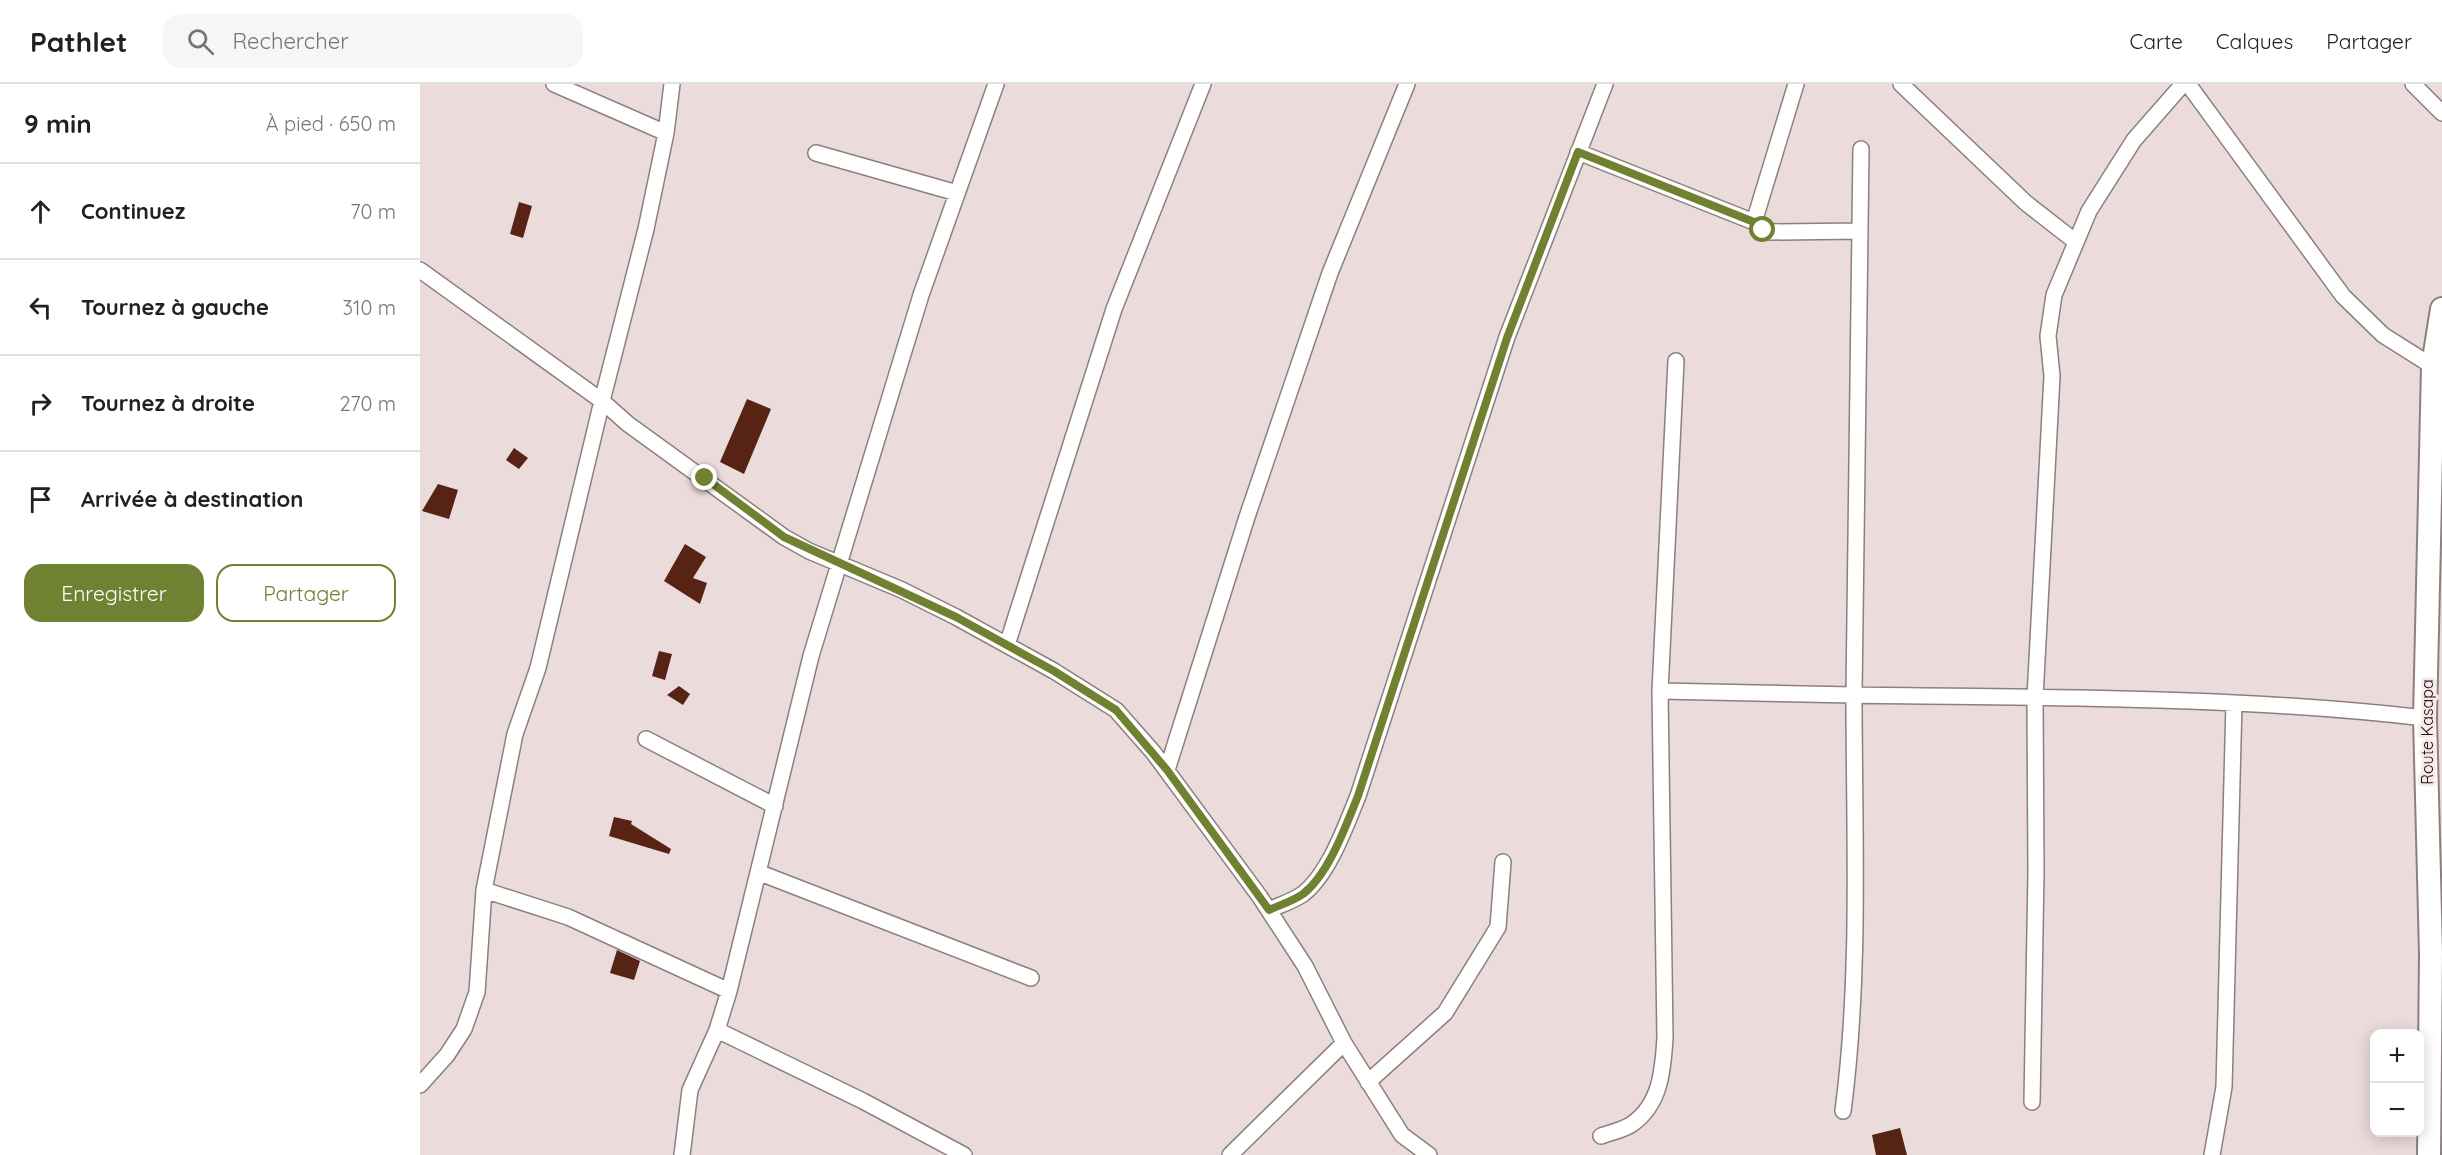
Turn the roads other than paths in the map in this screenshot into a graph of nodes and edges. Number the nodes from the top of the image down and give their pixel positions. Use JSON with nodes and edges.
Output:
{"nodes":[{"id":1,"x":554,"y":84,"type":"edge"},
{"id":2,"x":672,"y":84,"type":"edge"},
{"id":3,"x":996,"y":84,"type":"edge"},
{"id":4,"x":1203,"y":84,"type":"edge"},
{"id":5,"x":1407,"y":84,"type":"edge"},
{"id":6,"x":1605,"y":84,"type":"edge"},
{"id":7,"x":1796,"y":84,"type":"edge"},
{"id":8,"x":1901,"y":84,"type":"edge"},
{"id":9,"x":2183,"y":84,"type":"edge"},
{"id":10,"x":2188,"y":84,"type":"edge"},
{"id":11,"x":2413,"y":84,"type":"edge"},
{"id":12,"x":2442,"y":113,"type":"edge"},
{"id":13,"x":666,"y":134,"type":"junction"},
{"id":14,"x":1861,"y":149,"type":"dead end"},
{"id":15,"x":1578,"y":152,"type":"junction"},
{"id":16,"x":816,"y":153,"type":"dead end"},
{"id":17,"x":957,"y":193,"type":"junction"},
{"id":18,"x":1754,"y":222,"type":"junction"},
{"id":19,"x":1860,"y":231,"type":"junction"},
{"id":20,"x":2076,"y":242,"type":"junction"},
{"id":21,"x":420,"y":270,"type":"edge"},
{"id":22,"x":2442,"y":309,"type":"edge"},
{"id":23,"x":1676,"y":362,"type":"dead end"},
{"id":24,"x":2438,"y":370,"type":"edge"},
{"id":25,"x":602,"y":400,"type":"junction"},
{"id":26,"x":839,"y":562,"type":"junction"},
{"id":27,"x":1006,"y":645,"type":"junction"},
{"id":28,"x":1660,"y":691,"type":"junction"},
{"id":29,"x":1854,"y":695,"type":"junction"},
{"id":30,"x":2036,"y":698,"type":"junction"},
{"id":31,"x":2234,"y":703,"type":"junction"},
{"id":32,"x":2426,"y":718,"type":"junction"},
{"id":33,"x":646,"y":739,"type":"dead end"},
{"id":34,"x":1167,"y":770,"type":"junction"},
{"id":35,"x":775,"y":806,"type":"junction"},
{"id":36,"x":1503,"y":862,"type":"dead end"},
{"id":37,"x":760,"y":873,"type":"junction"},
{"id":38,"x":484,"y":890,"type":"junction"},
{"id":39,"x":1269,"y":910,"type":"junction"},
{"id":40,"x":2437,"y":951,"type":"edge"},
{"id":41,"x":1031,"y":978,"type":"dead end"},
{"id":42,"x":729,"y":991,"type":"junction"},
{"id":43,"x":717,"y":1030,"type":"junction"},
{"id":44,"x":1344,"y":1043,"type":"junction"},
{"id":45,"x":1368,"y":1082,"type":"junction"},
{"id":46,"x":421,"y":1083,"type":"edge"},
{"id":47,"x":2032,"y":1102,"type":"dead end"},
{"id":48,"x":1843,"y":1111,"type":"dead end"},
{"id":49,"x":1601,"y":1136,"type":"dead end"},
{"id":50,"x":1408,"y":1151,"type":"edge"},
{"id":51,"x":960,"y":1154,"type":"edge"},
{"id":52,"x":682,"y":1155,"type":"edge"},
{"id":53,"x":1230,"y":1155,"type":"edge"},
{"id":54,"x":1428,"y":1155,"type":"edge"},
{"id":55,"x":2212,"y":1155,"type":"edge"},
{"id":56,"x":2429,"y":1155,"type":"edge"}],
"edges":[{"from":1,"to":13,"type":"street"},
{"from":2,"to":13,"type":"street"},
{"from":3,"to":17,"type":"street"},
{"from":4,"to":27,"type":"street"},
{"from":5,"to":34,"type":"street"},
{"from":6,"to":15,"type":"street"},
{"from":7,"to":18,"type":"street"},
{"from":8,"to":20,"type":"street"},
{"from":9,"to":20,"type":"street"},
{"from":10,"to":24,"type":"street"},
{"from":11,"to":12,"type":"street"},
{"from":13,"to":25,"type":"street"},
{"from":14,"to":19,"type":"street"},
{"from":15,"to":18,"type":"street"},
{"from":15,"to":39,"type":"street"},
{"from":16,"to":17,"type":"street"},
{"from":17,"to":26,"type":"street"},
{"from":18,"to":19,"type":"street"},
{"from":19,"to":29,"type":"street"},
{"from":20,"to":30,"type":"street"},
{"from":21,"to":25,"type":"street"},
{"from":22,"to":24,"type":"main road","name":"Route Kasapa"},
{"from":23,"to":28,"type":"street"},
{"from":24,"to":32,"type":"main road","name":"Route Kasapa"},
{"from":25,"to":26,"type":"street"},
{"from":25,"to":38,"type":"street"},
{"from":26,"to":27,"type":"street"},
{"from":26,"to":35,"type":"street"},
{"from":27,"to":34,"type":"street"},
{"from":28,"to":29,"type":"street"},
{"from":28,"to":49,"type":"street"},
{"from":29,"to":30,"type":"street"},
{"from":29,"to":48,"type":"street"},
{"from":30,"to":31,"type":"street"},
{"from":30,"to":47,"type":"street"},
{"from":31,"to":32,"type":"street"},
{"from":31,"to":55,"type":"street"},
{"from":32,"to":40,"type":"main road","name":"Route Kasapa"},
{"from":33,"to":35,"type":"street"},
{"from":34,"to":39,"type":"street"},
{"from":35,"to":37,"type":"street"},
{"from":36,"to":45,"type":"street"},
{"from":37,"to":41,"type":"street"},
{"from":37,"to":42,"type":"street"},
{"from":38,"to":42,"type":"street"},
{"from":38,"to":46,"type":"street"},
{"from":39,"to":44,"type":"street"},
{"from":40,"to":56,"type":"main road","name":"Route Kasapa"},
{"from":42,"to":43,"type":"street"},
{"from":43,"to":51,"type":"street"},
{"from":43,"to":52,"type":"street"},
{"from":44,"to":45,"type":"street"},
{"from":44,"to":53,"type":"street"},
{"from":45,"to":50,"type":"street"},
{"from":50,"to":54,"type":"street"}]}
